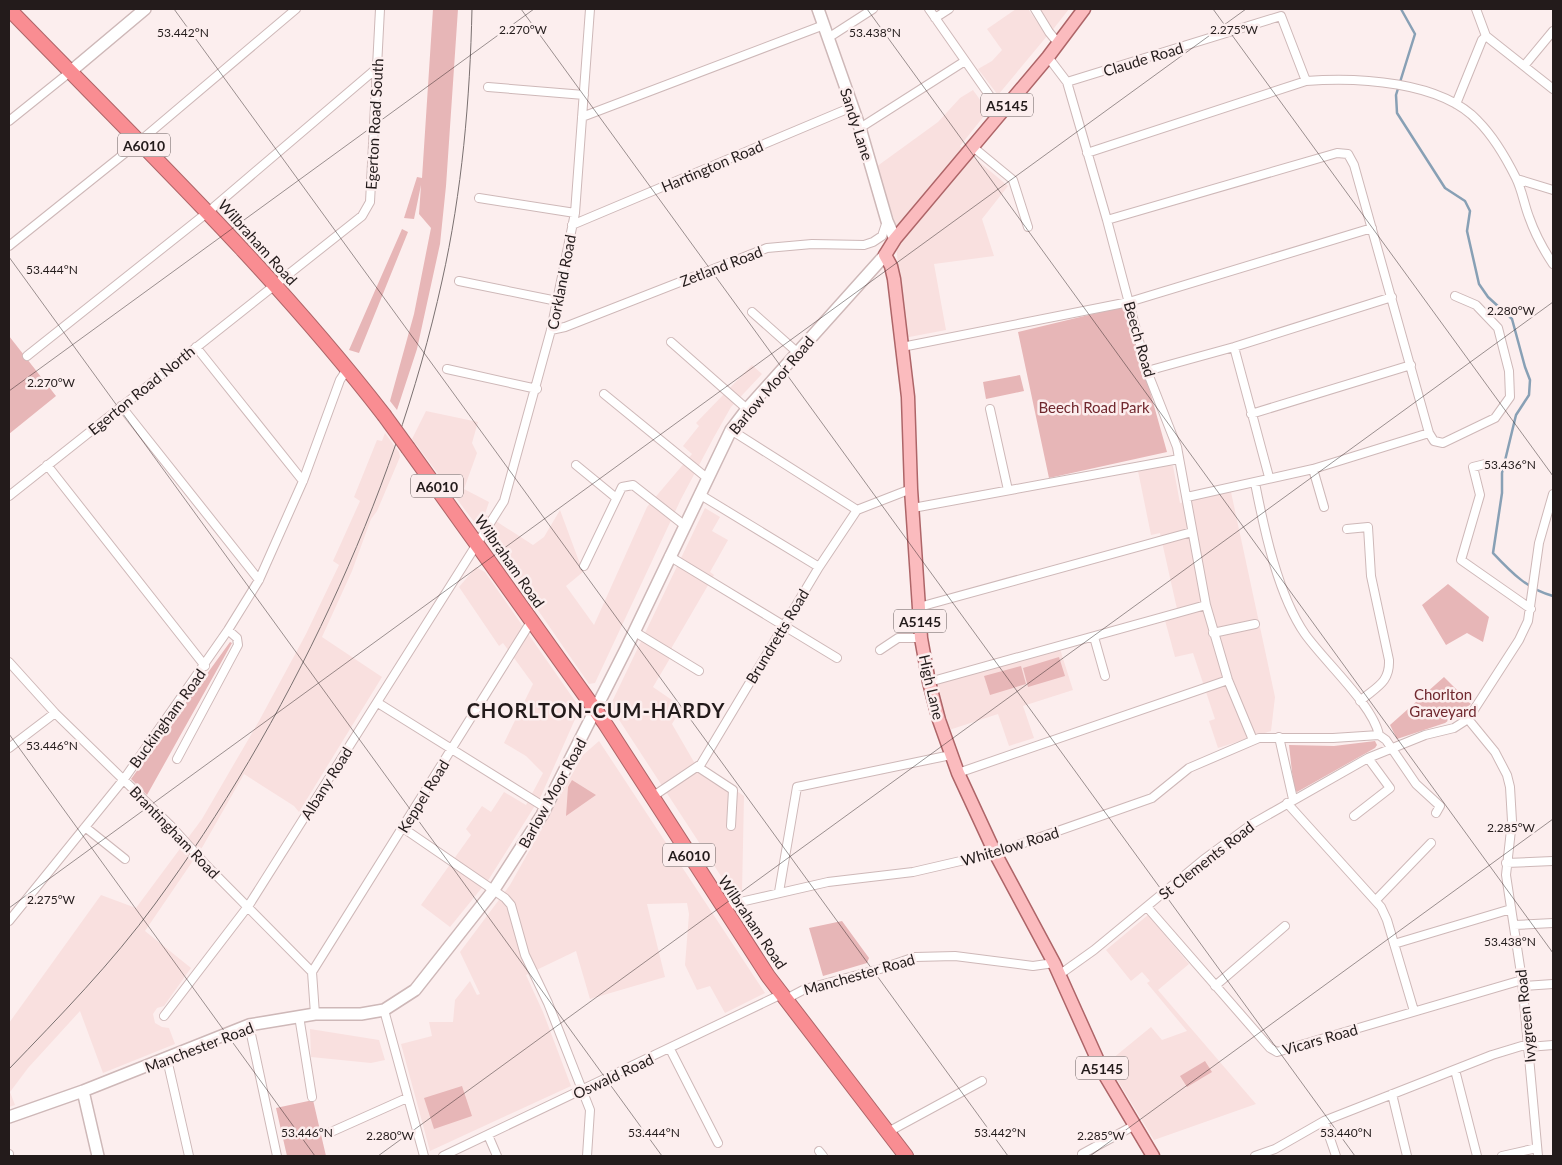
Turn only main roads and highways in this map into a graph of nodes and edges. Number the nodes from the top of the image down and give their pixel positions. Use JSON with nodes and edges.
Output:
{"nodes":[{"id":1,"x":9,"y":9,"type":"edge"},
{"id":2,"x":145,"y":9,"type":"edge"},
{"id":3,"x":818,"y":9,"type":"edge"},
{"id":4,"x":1084,"y":9,"type":"edge"},
{"id":5,"x":70,"y":72,"type":"junction"},
{"id":6,"x":895,"y":239,"type":"junction"},
{"id":7,"x":885,"y":255,"type":"junction"},
{"id":8,"x":596,"y":710,"type":"junction"},
{"id":9,"x":493,"y":891,"type":"joint"},
{"id":10,"x":83,"y":1091,"type":"junction"},
{"id":11,"x":9,"y":1117,"type":"edge"},
{"id":12,"x":98,"y":1156,"type":"edge"},
{"id":13,"x":906,"y":1156,"type":"edge"},
{"id":14,"x":1153,"y":1156,"type":"edge"}],
"edges":[{"from":1,"to":5,"type":"highway","name":"Wilbraham Road","number":"A6010"},
{"from":2,"to":5,"type":"main road"},
{"from":3,"to":6,"type":"main road","name":"Sandy Lane"},
{"from":4,"to":6,"type":"main road","name":"Barlow Moor Road","number":"A5145"},
{"from":5,"to":8,"type":"highway","name":"Wilbraham Road","number":"A6010","bridge":true},
{"from":6,"to":7,"type":"main road","name":"Barlow Moor Road","number":"A5145"},
{"from":7,"to":8,"type":"main road","name":"Barlow Moor Road"},
{"from":7,"to":14,"type":"main road","name":"High Lane","number":"A5145"},
{"from":8,"to":9,"type":"main road","name":"Barlow Moor Road"},
{"from":8,"to":13,"type":"highway","name":"Wilbraham Road","number":"A6010"},
{"from":9,"to":10,"type":"main road","name":"Manchester Road"},
{"from":10,"to":11,"type":"main road","name":"Manchester Road"},
{"from":10,"to":12,"type":"main road"}]}
